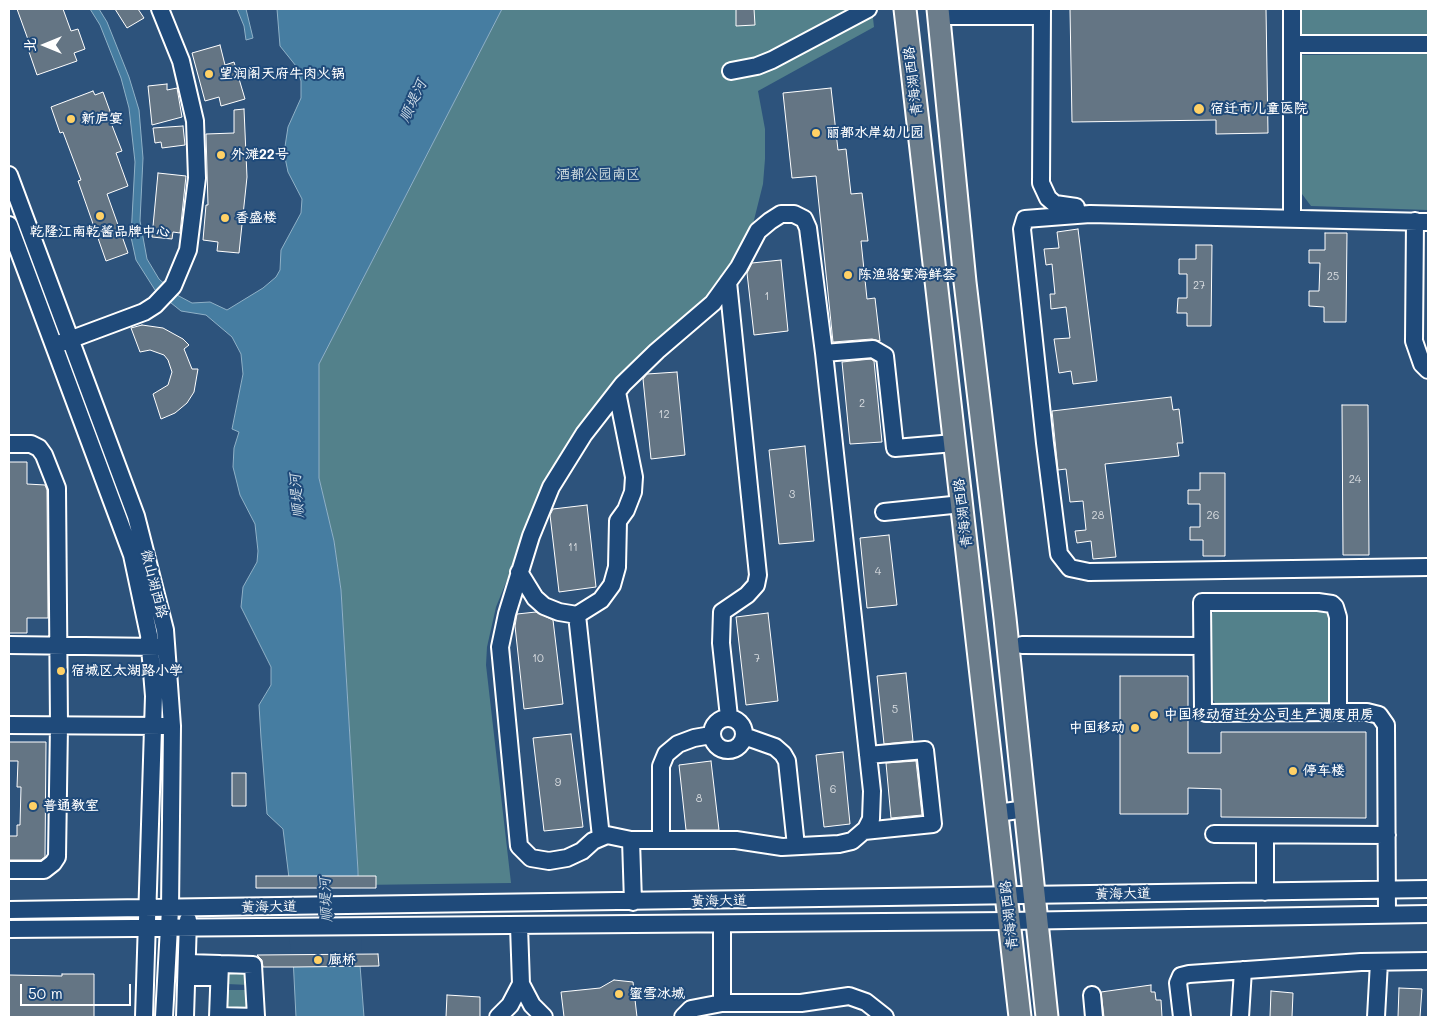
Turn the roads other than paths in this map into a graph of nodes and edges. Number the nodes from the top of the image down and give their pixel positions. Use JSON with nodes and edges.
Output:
{"nodes":[{"id":1,"x":160,"y":9,"type":"edge"},
{"id":2,"x":868,"y":9,"type":"edge"},
{"id":3,"x":905,"y":9,"type":"edge"},
{"id":4,"x":1292,"y":9,"type":"edge"},
{"id":5,"x":939,"y":12,"type":"edge"},
{"id":6,"x":1042,"y":13,"type":"edge"},
{"id":7,"x":1292,"y":44,"type":"junction"},
{"id":8,"x":1428,"y":44,"type":"edge"},
{"id":9,"x":730,"y":71,"type":"dead end"},
{"id":10,"x":9,"y":175,"type":"edge"},
{"id":11,"x":1292,"y":214,"type":"junction"},
{"id":12,"x":1424,"y":220,"type":"edge"},
{"id":13,"x":9,"y":225,"type":"edge"},
{"id":14,"x":728,"y":282,"type":"junction"},
{"id":15,"x":70,"y":340,"type":"junction"},
{"id":16,"x":54,"y":346,"type":"junction"},
{"id":17,"x":824,"y":353,"type":"junction"},
{"id":18,"x":1428,"y":370,"type":"edge"},
{"id":19,"x":617,"y":392,"type":"junction"},
{"id":20,"x":954,"y":443,"type":"junction"},
{"id":21,"x":9,"y":444,"type":"edge"},
{"id":22,"x":962,"y":504,"type":"junction"},
{"id":23,"x":884,"y":512,"type":"dead end"},
{"id":24,"x":1428,"y":566,"type":"edge"},
{"id":25,"x":519,"y":572,"type":"junction"},
{"id":26,"x":577,"y":614,"type":"junction"},
{"id":27,"x":9,"y":645,"type":"edge"},
{"id":28,"x":58,"y":645,"type":"junction"},
{"id":29,"x":1022,"y":646,"type":"dead end"},
{"id":30,"x":1202,"y":646,"type":"junction"},
{"id":31,"x":158,"y":647,"type":"junction"},
{"id":32,"x":1338,"y":712,"type":"junction"},
{"id":33,"x":729,"y":718,"type":"junction"},
{"id":34,"x":9,"y":725,"type":"edge"},
{"id":35,"x":59,"y":725,"type":"junction"},
{"id":36,"x":153,"y":726,"type":"junction"},
{"id":37,"x":172,"y":726,"type":"junction"},
{"id":38,"x":712,"y":735,"type":"junction"},
{"id":39,"x":744,"y":736,"type":"junction"},
{"id":40,"x":868,"y":755,"type":"junction"},
{"id":41,"x":1026,"y":809,"type":"junction"},
{"id":42,"x":997,"y":813,"type":"junction"},
{"id":43,"x":864,"y":831,"type":"junction"},
{"id":44,"x":1214,"y":834,"type":"dead end"},
{"id":45,"x":1265,"y":835,"type":"junction"},
{"id":46,"x":1387,"y":835,"type":"junction"},
{"id":47,"x":601,"y":838,"type":"junction"},
{"id":48,"x":631,"y":840,"type":"junction"},
{"id":49,"x":661,"y":840,"type":"junction"},
{"id":50,"x":796,"y":846,"type":"junction"},
{"id":51,"x":9,"y":870,"type":"edge"},
{"id":52,"x":1428,"y":889,"type":"edge"},
{"id":53,"x":1387,"y":890,"type":"junction"},
{"id":54,"x":1265,"y":892,"type":"junction"},
{"id":55,"x":1007,"y":896,"type":"junction"},
{"id":56,"x":1036,"y":896,"type":"junction"},
{"id":57,"x":633,"y":902,"type":"junction"},
{"id":58,"x":147,"y":909,"type":"junction"},
{"id":59,"x":170,"y":909,"type":"junction"},
{"id":60,"x":188,"y":909,"type":"junction"},
{"id":61,"x":9,"y":910,"type":"edge"},
{"id":62,"x":1387,"y":914,"type":"junction"},
{"id":63,"x":1428,"y":914,"type":"edge"},
{"id":64,"x":1038,"y":920,"type":"junction"},
{"id":65,"x":1009,"y":921,"type":"junction"},
{"id":66,"x":722,"y":924,"type":"junction"},
{"id":67,"x":519,"y":926,"type":"junction"},
{"id":68,"x":147,"y":928,"type":"junction"},
{"id":69,"x":9,"y":929,"type":"edge"},
{"id":70,"x":169,"y":929,"type":"junction"},
{"id":71,"x":188,"y":929,"type":"junction"},
{"id":72,"x":1428,"y":961,"type":"edge"},
{"id":73,"x":1379,"y":962,"type":"junction"},
{"id":74,"x":187,"y":970,"type":"junction"},
{"id":75,"x":1243,"y":970,"type":"junction"},
{"id":76,"x":220,"y":971,"type":"junction"},
{"id":77,"x":521,"y":984,"type":"junction"},
{"id":78,"x":1092,"y":995,"type":"dead end"},
{"id":79,"x":722,"y":1003,"type":"junction"},
{"id":80,"x":256,"y":1016,"type":"edge"},
{"id":81,"x":144,"y":1017,"type":"edge"},
{"id":82,"x":164,"y":1017,"type":"edge"},
{"id":83,"x":185,"y":1017,"type":"edge"},
{"id":84,"x":218,"y":1017,"type":"edge"},
{"id":85,"x":498,"y":1017,"type":"edge"},
{"id":86,"x":544,"y":1017,"type":"edge"},
{"id":87,"x":682,"y":1017,"type":"edge"},
{"id":88,"x":885,"y":1017,"type":"edge"},
{"id":89,"x":1020,"y":1017,"type":"edge"},
{"id":90,"x":1043,"y":1017,"type":"edge"},
{"id":91,"x":1094,"y":1017,"type":"edge"},
{"id":92,"x":1182,"y":1017,"type":"edge"},
{"id":93,"x":1240,"y":1017,"type":"edge"},
{"id":94,"x":1376,"y":1017,"type":"edge"}],
"edges":[{"from":1,"to":15,"type":"street"},
{"from":2,"to":9,"type":"street"},
{"from":3,"to":20,"type":"main road","name":"青海湖西路"},
{"from":4,"to":7,"type":"street"},
{"from":5,"to":6,"type":"street"},
{"from":5,"to":41,"type":"main road","name":"青海湖西路"},
{"from":6,"to":11,"type":"street"},
{"from":7,"to":8,"type":"street"},
{"from":7,"to":11,"type":"street"},
{"from":10,"to":15,"type":"street","name":"微山湖西路"},
{"from":11,"to":12,"type":"street"},
{"from":12,"to":18,"type":"street"},
{"from":12,"to":24,"type":"street"},
{"from":13,"to":16,"type":"street","name":"微山湖西路"},
{"from":14,"to":17,"type":"street"},
{"from":14,"to":19,"type":"street"},
{"from":14,"to":33,"type":"street"},
{"from":15,"to":16,"type":"street"},
{"from":15,"to":31,"type":"street","name":"微山湖西路"},
{"from":16,"to":31,"type":"street","name":"微山湖西路"},
{"from":17,"to":20,"type":"street"},
{"from":17,"to":40,"type":"street"},
{"from":19,"to":25,"type":"street"},
{"from":19,"to":26,"type":"street"},
{"from":20,"to":22,"type":"main road","name":"青海湖西路"},
{"from":21,"to":28,"type":"street"},
{"from":22,"to":23,"type":"street"},
{"from":22,"to":42,"type":"main road","name":"青海湖西路"},
{"from":25,"to":26,"type":"street"},
{"from":25,"to":47,"type":"street"},
{"from":26,"to":47,"type":"street"},
{"from":27,"to":28,"type":"street"},
{"from":28,"to":31,"type":"street"},
{"from":28,"to":35,"type":"street"},
{"from":29,"to":30,"type":"street"},
{"from":30,"to":32,"type":"street"},
{"from":30,"to":32,"type":"street"},
{"from":31,"to":36,"type":"street","name":"微山湖西路"},
{"from":31,"to":37,"type":"street","name":"微山湖西路"},
{"from":32,"to":46,"type":"street"},
{"from":33,"to":38,"type":"street"},
{"from":33,"to":39,"type":"street"},
{"from":34,"to":35,"type":"street"},
{"from":35,"to":36,"type":"street"},
{"from":35,"to":51,"type":"street"},
{"from":36,"to":37,"type":"street"},
{"from":36,"to":58,"type":"street","name":"微山湖西路"},
{"from":37,"to":59,"type":"street","name":"微山湖西路"},
{"from":38,"to":39,"type":"street"},
{"from":38,"to":49,"type":"street"},
{"from":39,"to":50,"type":"street"},
{"from":40,"to":43,"type":"street"},
{"from":40,"to":43,"type":"street"},
{"from":41,"to":42,"type":"street"},
{"from":41,"to":56,"type":"main road","name":"青海湖西路"},
{"from":42,"to":55,"type":"main road","name":"青海湖西路"},
{"from":43,"to":50,"type":"street"},
{"from":44,"to":45,"type":"street"},
{"from":45,"to":46,"type":"street"},
{"from":45,"to":54,"type":"street"},
{"from":46,"to":53,"type":"street"},
{"from":47,"to":48,"type":"street"},
{"from":48,"to":49,"type":"street"},
{"from":48,"to":57,"type":"street"},
{"from":49,"to":50,"type":"street"},
{"from":52,"to":53,"type":"street","name":"黄海大道"},
{"from":53,"to":54,"type":"street","name":"黄海大道"},
{"from":53,"to":62,"type":"street"},
{"from":54,"to":56,"type":"street","name":"黄海大道"},
{"from":55,"to":56,"type":"street","name":"黄海大道"},
{"from":55,"to":57,"type":"street","name":"黄海大道"},
{"from":55,"to":65,"type":"main road","name":"青海湖西路"},
{"from":56,"to":64,"type":"main road","name":"青海湖西路"},
{"from":57,"to":60,"type":"street","name":"黄海大道"},
{"from":58,"to":59,"type":"street","name":"黄海大道"},
{"from":58,"to":61,"type":"street","name":"黄海大道"},
{"from":58,"to":68,"type":"street","name":"微山湖西路"},
{"from":59,"to":60,"type":"street","name":"黄海大道"},
{"from":59,"to":70,"type":"street","name":"微山湖西路"},
{"from":60,"to":71,"type":"street"},
{"from":62,"to":63,"type":"street","name":"黄海大道"},
{"from":62,"to":64,"type":"street","name":"黄海大道"},
{"from":64,"to":65,"type":"street","name":"黄海大道"},
{"from":64,"to":90,"type":"main road","name":"青海湖西路"},
{"from":65,"to":66,"type":"street","name":"黄海大道"},
{"from":65,"to":89,"type":"main road","name":"青海湖西路"},
{"from":66,"to":67,"type":"street","name":"黄海大道"},
{"from":66,"to":79,"type":"street"},
{"from":67,"to":71,"type":"street","name":"黄海大道"},
{"from":67,"to":77,"type":"street"},
{"from":68,"to":69,"type":"street","name":"黄海大道"},
{"from":68,"to":70,"type":"street","name":"黄海大道"},
{"from":68,"to":81,"type":"street","name":"微山湖西路"},
{"from":70,"to":71,"type":"street","name":"黄海大道"},
{"from":70,"to":82,"type":"street","name":"微山湖西路"},
{"from":71,"to":74,"type":"street"},
{"from":72,"to":73,"type":"street"},
{"from":73,"to":75,"type":"street"},
{"from":73,"to":94,"type":"street"},
{"from":74,"to":76,"type":"street"},
{"from":74,"to":83,"type":"street"},
{"from":75,"to":92,"type":"street"},
{"from":75,"to":93,"type":"street"},
{"from":76,"to":80,"type":"street"},
{"from":76,"to":84,"type":"street"},
{"from":77,"to":85,"type":"street"},
{"from":77,"to":86,"type":"street"},
{"from":78,"to":91,"type":"street"},
{"from":79,"to":87,"type":"street"},
{"from":79,"to":88,"type":"street"},
{"from":80,"to":84,"type":"street"}]}
